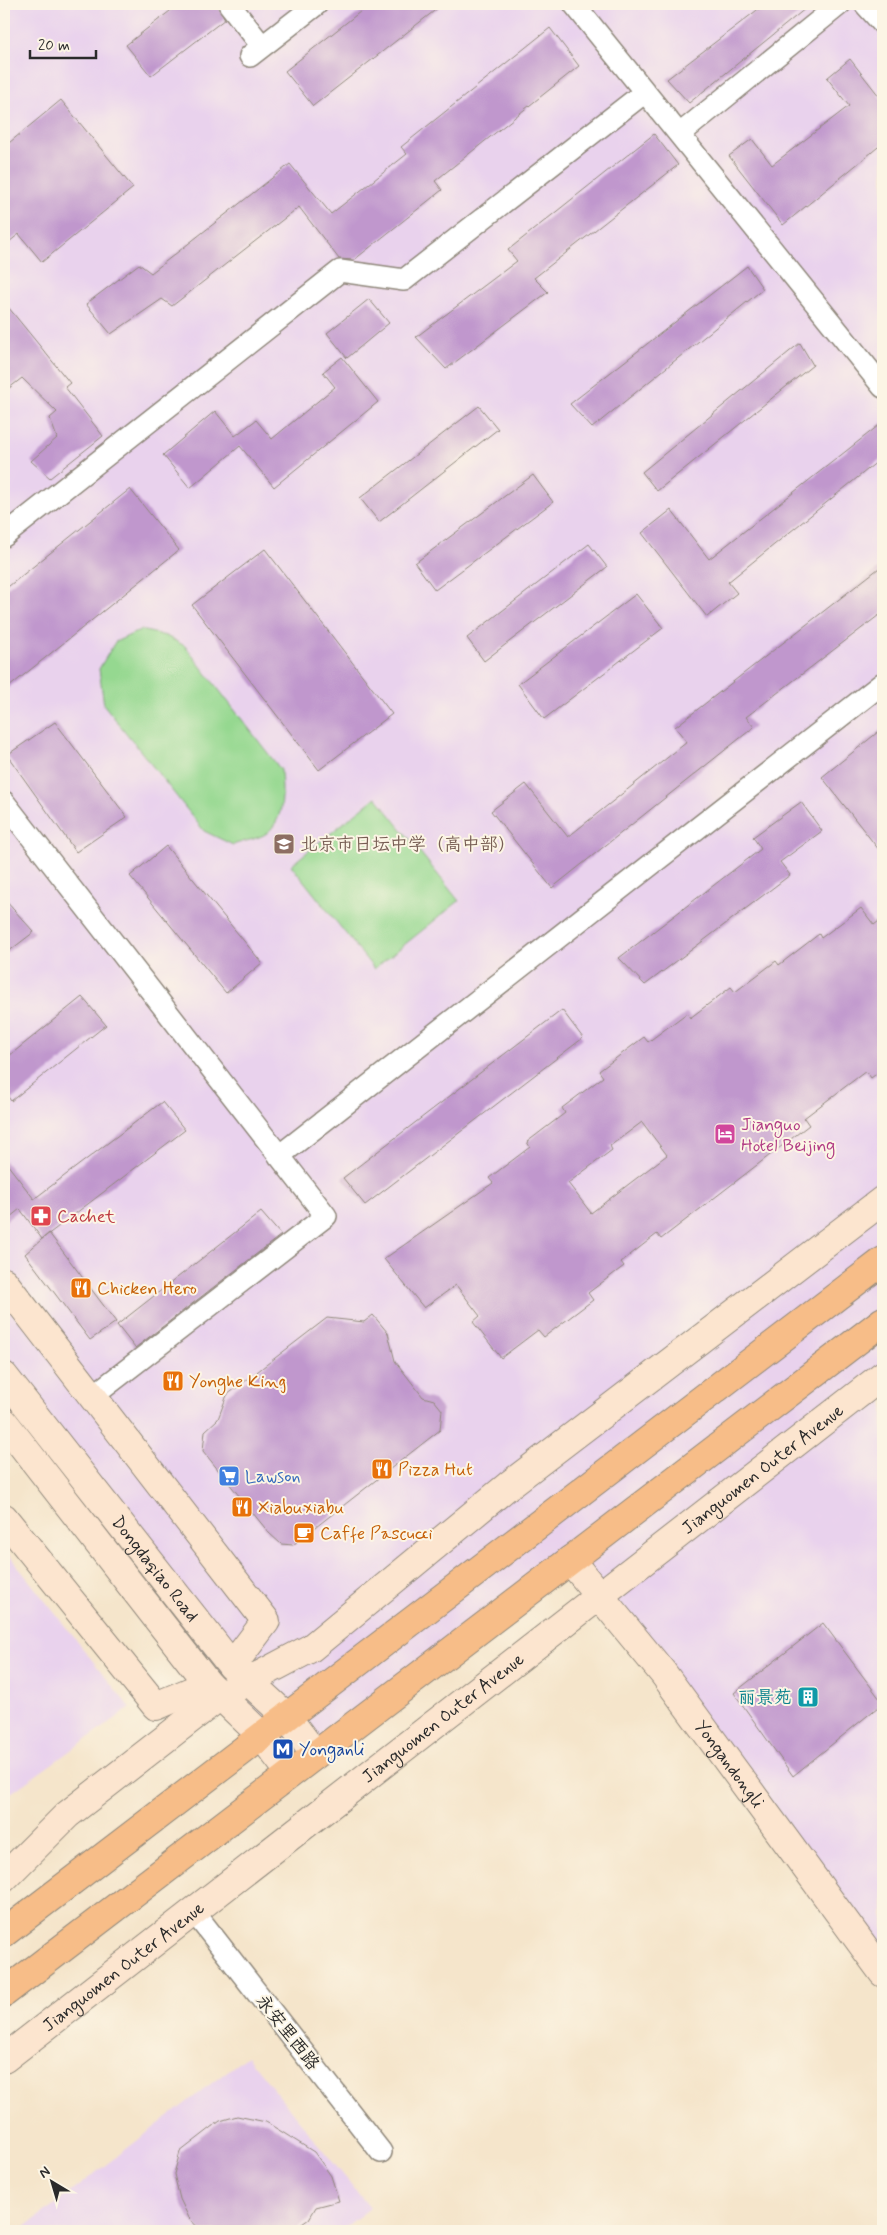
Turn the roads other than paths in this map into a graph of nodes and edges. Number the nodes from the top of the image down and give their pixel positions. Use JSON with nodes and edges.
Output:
{"nodes":[{"id":1,"x":228,"y":4,"type":"edge"},
{"id":2,"x":316,"y":4,"type":"edge"},
{"id":3,"x":574,"y":4,"type":"edge"},
{"id":4,"x":840,"y":4,"type":"edge"},
{"id":5,"x":865,"y":4,"type":"edge"},
{"id":6,"x":883,"y":24,"type":"edge"},
{"id":7,"x":646,"y":92,"type":"junction"},
{"id":8,"x":680,"y":134,"type":"junction"},
{"id":9,"x":883,"y":387,"type":"edge"},
{"id":10,"x":4,"y":536,"type":"edge"},
{"id":11,"x":883,"y":683,"type":"edge"},
{"id":12,"x":4,"y":802,"type":"edge"},
{"id":13,"x":279,"y":1156,"type":"junction"},
{"id":14,"x":883,"y":1200,"type":"edge"},
{"id":15,"x":883,"y":1261,"type":"edge"},
{"id":16,"x":4,"y":1282,"type":"edge"},
{"id":17,"x":883,"y":1321,"type":"edge"},
{"id":18,"x":4,"y":1376,"type":"edge"},
{"id":19,"x":883,"y":1376,"type":"edge"},
{"id":20,"x":93,"y":1396,"type":"junction"},
{"id":21,"x":4,"y":1422,"type":"edge"},
{"id":22,"x":4,"y":1518,"type":"edge"},
{"id":23,"x":570,"y":1560,"type":"junction"},
{"id":24,"x":600,"y":1595,"type":"junction"},
{"id":25,"x":240,"y":1674,"type":"junction"},
{"id":26,"x":214,"y":1690,"type":"junction"},
{"id":27,"x":286,"y":1716,"type":"junction"},
{"id":28,"x":261,"y":1736,"type":"junction"},
{"id":29,"x":315,"y":1754,"type":"junction"},
{"id":30,"x":290,"y":1773,"type":"junction"},
{"id":31,"x":7,"y":1868,"type":"edge"},
{"id":32,"x":194,"y":1912,"type":"junction"},
{"id":33,"x":4,"y":1933,"type":"edge"},
{"id":34,"x":883,"y":1973,"type":"edge"},
{"id":35,"x":4,"y":1993,"type":"edge"},
{"id":36,"x":4,"y":2059,"type":"edge"},
{"id":37,"x":381,"y":2152,"type":"dead end"}],
"edges":[{"from":1,"to":2,"type":"street"},
{"from":3,"to":7,"type":"street"},
{"from":4,"to":8,"type":"street"},
{"from":5,"to":6,"type":"street"},
{"from":7,"to":8,"type":"street"},
{"from":7,"to":10,"type":"street"},
{"from":8,"to":9,"type":"street"},
{"from":11,"to":13,"type":"street"},
{"from":12,"to":13,"type":"street"},
{"from":13,"to":20,"type":"street"},
{"from":14,"to":25,"type":"street"},
{"from":15,"to":27,"type":"highway"},
{"from":16,"to":20,"type":"street"},
{"from":17,"to":23,"type":"highway"},
{"from":18,"to":25,"type":"street","name":"Dongdaqiao Road"},
{"from":19,"to":24,"type":"street","name":"Jianguomen Outer Avenue"},
{"from":20,"to":25,"type":"street"},
{"from":21,"to":26,"type":"street","name":"Dongdaqiao Road"},
{"from":22,"to":26,"type":"street"},
{"from":23,"to":24,"type":"street","name":"Yongandongli"},
{"from":23,"to":29,"type":"highway"},
{"from":24,"to":32,"type":"street","name":"Jianguomen Outer Avenue"},
{"from":24,"to":34,"type":"street","name":"Yongandongli"},
{"from":25,"to":26,"type":"street"},
{"from":25,"to":27,"type":"street","name":"Dongdaqiao Road"},
{"from":26,"to":28,"type":"street","name":"Dongdaqiao Road"},
{"from":26,"to":31,"type":"street"},
{"from":27,"to":28,"type":"highway"},
{"from":27,"to":29,"type":"street","name":"Dongdaqiao Road"},
{"from":28,"to":30,"type":"street","name":"Dongdaqiao Road"},
{"from":28,"to":33,"type":"highway"},
{"from":29,"to":30,"type":"highway"},
{"from":30,"to":35,"type":"highway"},
{"from":32,"to":36,"type":"street","name":"Jianguomen Outer Avenue"},
{"from":32,"to":37,"type":"street","name":"永安里西路"}]}
